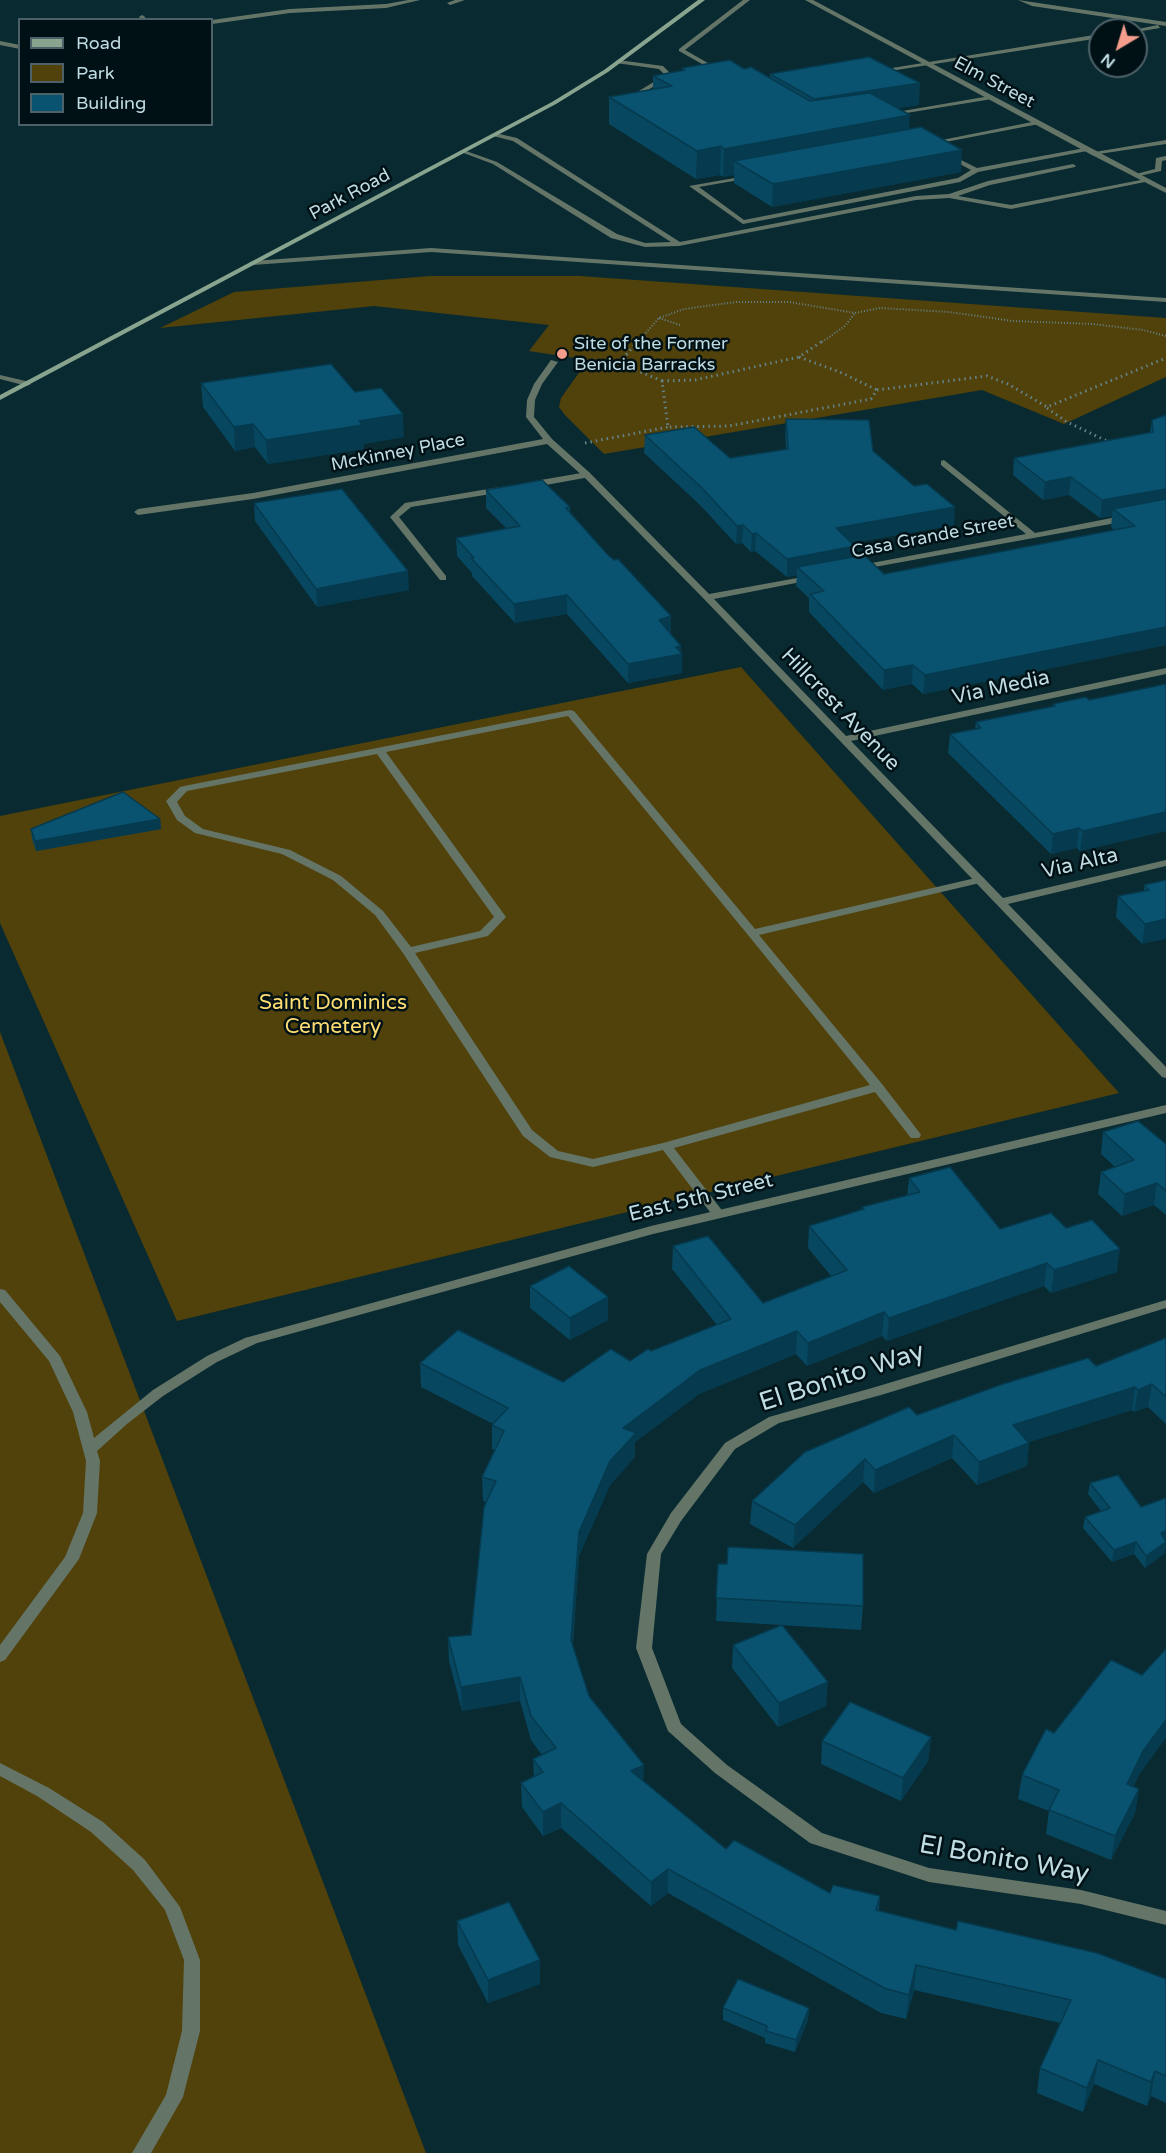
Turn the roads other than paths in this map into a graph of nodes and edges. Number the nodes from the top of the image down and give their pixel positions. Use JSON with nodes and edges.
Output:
{"nodes":[{"id":1,"x":417,"y":0,"type":"edge"},
{"id":2,"x":462,"y":0,"type":"edge"},
{"id":3,"x":702,"y":0,"type":"edge"},
{"id":4,"x":747,"y":0,"type":"edge"},
{"id":5,"x":808,"y":0,"type":"edge"},
{"id":6,"x":1021,"y":0,"type":"edge"},
{"id":7,"x":450,"y":3,"type":"dead end"},
{"id":8,"x":213,"y":22,"type":"edge"},
{"id":9,"x":1166,"y":25,"type":"edge"},
{"id":10,"x":1148,"y":28,"type":"edge"},
{"id":11,"x":1088,"y":38,"type":"edge"},
{"id":12,"x":0,"y":43,"type":"edge"},
{"id":13,"x":18,"y":47,"type":"edge"},
{"id":14,"x":618,"y":62,"type":"junction"},
{"id":15,"x":924,"y":63,"type":"junction"},
{"id":16,"x":865,"y":73,"type":"edge"},
{"id":17,"x":729,"y":77,"type":"edge"},
{"id":18,"x":990,"y":98,"type":"junction"},
{"id":19,"x":620,"y":104,"type":"edge"},
{"id":20,"x":874,"y":116,"type":"edge"},
{"id":21,"x":1037,"y":123,"type":"junction"},
{"id":22,"x":495,"y":135,"type":"junction"},
{"id":23,"x":1166,"y":142,"type":"edge"},
{"id":24,"x":465,"y":152,"type":"junction"},
{"id":25,"x":1089,"y":152,"type":"junction"},
{"id":26,"x":1166,"y":158,"type":"edge"},
{"id":27,"x":1073,"y":166,"type":"dead end"},
{"id":28,"x":976,"y":170,"type":"junction"},
{"id":29,"x":763,"y":174,"type":"edge"},
{"id":30,"x":1136,"y":175,"type":"junction"},
{"id":31,"x":1146,"y":181,"type":"junction"},
{"id":32,"x":1166,"y":191,"type":"edge"},
{"id":33,"x":949,"y":196,"type":"junction"},
{"id":34,"x":679,"y":244,"type":"junction"},
{"id":35,"x":253,"y":263,"type":"junction"},
{"id":36,"x":1166,"y":300,"type":"edge"},
{"id":37,"x":554,"y":362,"type":"dead end"},
{"id":38,"x":0,"y":376,"type":"edge"},
{"id":39,"x":27,"y":384,"type":"junction"},
{"id":40,"x":0,"y":398,"type":"edge"},
{"id":41,"x":549,"y":441,"type":"junction"},
{"id":42,"x":944,"y":463,"type":"dead end"},
{"id":43,"x":586,"y":475,"type":"junction"},
{"id":44,"x":519,"y":486,"type":"edge"},
{"id":45,"x":508,"y":488,"type":"edge"},
{"id":46,"x":138,"y":512,"type":"dead end"},
{"id":47,"x":1132,"y":517,"type":"edge"},
{"id":48,"x":1032,"y":535,"type":"junction"},
{"id":49,"x":850,"y":570,"type":"edge"},
{"id":50,"x":816,"y":576,"type":"edge"},
{"id":51,"x":443,"y":578,"type":"dead end"},
{"id":52,"x":706,"y":597,"type":"junction"},
{"id":53,"x":1166,"y":671,"type":"edge"},
{"id":54,"x":844,"y":739,"type":"junction"},
{"id":55,"x":379,"y":750,"type":"junction"},
{"id":56,"x":1166,"y":863,"type":"edge"},
{"id":57,"x":980,"y":880,"type":"junction"},
{"id":58,"x":1002,"y":902,"type":"junction"},
{"id":59,"x":753,"y":933,"type":"junction"},
{"id":60,"x":408,"y":951,"type":"junction"},
{"id":61,"x":1166,"y":1074,"type":"edge"},
{"id":62,"x":878,"y":1087,"type":"junction"},
{"id":63,"x":1166,"y":1110,"type":"edge"},
{"id":64,"x":915,"y":1135,"type":"dead end"},
{"id":65,"x":666,"y":1146,"type":"junction"},
{"id":66,"x":718,"y":1213,"type":"junction"},
{"id":67,"x":0,"y":1293,"type":"edge"},
{"id":68,"x":1166,"y":1304,"type":"edge"},
{"id":69,"x":90,"y":1450,"type":"junction"},
{"id":70,"x":0,"y":1656,"type":"edge"},
{"id":71,"x":0,"y":1769,"type":"edge"},
{"id":72,"x":1166,"y":1918,"type":"edge"},
{"id":73,"x":141,"y":2153,"type":"edge"}],
"edges":[{"from":1,"to":8,"type":"street"},
{"from":2,"to":7,"type":"street"},
{"from":3,"to":14,"type":"street","name":"Park Road"},
{"from":4,"to":17,"type":"street"},
{"from":5,"to":15,"type":"street","name":"Elm Street"},
{"from":6,"to":9,"type":"street"},
{"from":9,"to":10,"type":"street"},
{"from":11,"to":15,"type":"street"},
{"from":12,"to":13,"type":"street"},
{"from":14,"to":19,"type":"street"},
{"from":14,"to":22,"type":"street","name":"Park Road"},
{"from":15,"to":16,"type":"street"},
{"from":15,"to":18,"type":"street","name":"Elm Street"},
{"from":18,"to":20,"type":"street"},
{"from":18,"to":21,"type":"street","name":"Elm Street"},
{"from":21,"to":25,"type":"street","name":"Elm Street"},
{"from":21,"to":28,"type":"street"},
{"from":22,"to":24,"type":"street","name":"Park Road"},
{"from":22,"to":34,"type":"street"},
{"from":23,"to":25,"type":"street"},
{"from":24,"to":34,"type":"street"},
{"from":24,"to":35,"type":"street","name":"Park Road"},
{"from":25,"to":28,"type":"street"},
{"from":25,"to":30,"type":"street","name":"Elm Street"},
{"from":26,"to":30,"type":"street"},
{"from":27,"to":33,"type":"street"},
{"from":28,"to":29,"type":"street"},
{"from":30,"to":31,"type":"street","name":"Elm Street"},
{"from":31,"to":32,"type":"street","name":"Elm Street"},
{"from":31,"to":33,"type":"street"},
{"from":33,"to":34,"type":"street"},
{"from":35,"to":36,"type":"street"},
{"from":35,"to":39,"type":"street","name":"Park Road"},
{"from":37,"to":41,"type":"street","name":"Hillcrest Avenue"},
{"from":38,"to":39,"type":"street"},
{"from":39,"to":40,"type":"street","name":"Park Road"},
{"from":41,"to":43,"type":"street","name":"Hillcrest Avenue"},
{"from":41,"to":46,"type":"street","name":"McKinney Place"},
{"from":42,"to":48,"type":"street"},
{"from":43,"to":44,"type":"street"},
{"from":43,"to":52,"type":"street","name":"Hillcrest Avenue"},
{"from":45,"to":51,"type":"street"},
{"from":47,"to":48,"type":"street","name":"Casa Grande Street"},
{"from":48,"to":49,"type":"street","name":"Casa Grande Street"},
{"from":50,"to":52,"type":"street"},
{"from":52,"to":54,"type":"street","name":"Hillcrest Avenue"},
{"from":53,"to":54,"type":"street","name":"Via Media"},
{"from":54,"to":57,"type":"street","name":"Hillcrest Avenue"},
{"from":55,"to":59,"type":"street"},
{"from":55,"to":60,"type":"street"},
{"from":55,"to":60,"type":"street"},
{"from":56,"to":58,"type":"street","name":"Via Alta"},
{"from":57,"to":58,"type":"street","name":"Hillcrest Avenue"},
{"from":57,"to":59,"type":"street"},
{"from":58,"to":61,"type":"street","name":"Hillcrest Avenue"},
{"from":59,"to":62,"type":"street"},
{"from":60,"to":65,"type":"street"},
{"from":62,"to":64,"type":"street"},
{"from":62,"to":65,"type":"street"},
{"from":63,"to":66,"type":"street","name":"East 5th Street"},
{"from":65,"to":66,"type":"street"},
{"from":66,"to":69,"type":"street","name":"East 5th Street"},
{"from":67,"to":69,"type":"street"},
{"from":68,"to":72,"type":"street","name":"El Bonito Way"},
{"from":69,"to":70,"type":"street"},
{"from":71,"to":73,"type":"street"}]}
